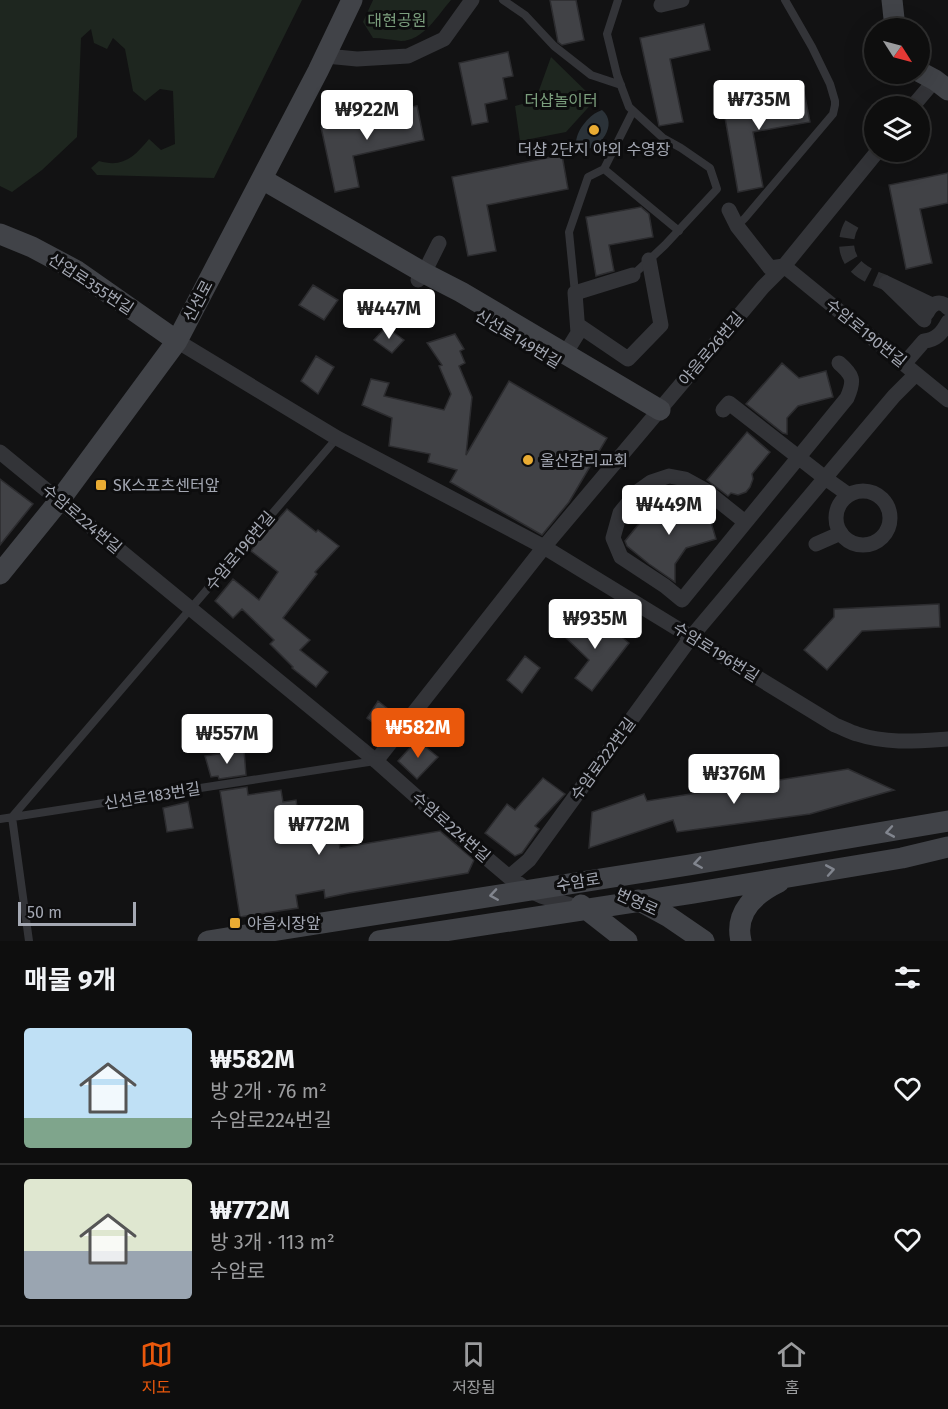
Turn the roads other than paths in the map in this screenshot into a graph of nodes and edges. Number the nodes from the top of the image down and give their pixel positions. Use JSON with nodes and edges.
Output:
{"nodes":[{"id":1,"x":352,"y":0,"type":"edge"},
{"id":2,"x":472,"y":0,"type":"edge"},
{"id":3,"x":503,"y":0,"type":"edge"},
{"id":4,"x":618,"y":0,"type":"edge"},
{"id":5,"x":682,"y":0,"type":"edge"},
{"id":6,"x":785,"y":0,"type":"edge"},
{"id":7,"x":892,"y":0,"type":"edge"},
{"id":8,"x":661,"y":5,"type":"dead end"},
{"id":9,"x":894,"y":18,"type":"edge"},
{"id":10,"x":326,"y":56,"type":"junction"},
{"id":11,"x":938,"y":77,"type":"edge"},
{"id":12,"x":621,"y":85,"type":"junction"},
{"id":13,"x":922,"y":96,"type":"edge"},
{"id":14,"x":633,"y":111,"type":"junction"},
{"id":15,"x":869,"y":162,"type":"edge"},
{"id":16,"x":604,"y":169,"type":"junction"},
{"id":17,"x":260,"y":183,"type":"junction"},
{"id":18,"x":729,"y":210,"type":"dead end"},
{"id":19,"x":737,"y":226,"type":"junction"},
{"id":20,"x":679,"y":231,"type":"junction"},
{"id":21,"x":0,"y":234,"type":"edge"},
{"id":22,"x":440,"y":243,"type":"dead end"},
{"id":23,"x":649,"y":260,"type":"junction"},
{"id":24,"x":784,"y":266,"type":"junction"},
{"id":25,"x":633,"y":275,"type":"joint"},
{"id":26,"x":421,"y":277,"type":"junction"},
{"id":27,"x":574,"y":293,"type":"junction"},
{"id":28,"x":932,"y":305,"type":"junction"},
{"id":29,"x":948,"y":308,"type":"edge"},
{"id":30,"x":924,"y":320,"type":"junction"},
{"id":31,"x":948,"y":322,"type":"edge"},
{"id":32,"x":578,"y":325,"type":"junction"},
{"id":33,"x":177,"y":341,"type":"junction"},
{"id":34,"x":924,"y":341,"type":"junction"},
{"id":35,"x":565,"y":354,"type":"junction"},
{"id":36,"x":839,"y":363,"type":"dead end"},
{"id":37,"x":910,"y":369,"type":"junction"},
{"id":38,"x":948,"y":400,"type":"edge"},
{"id":39,"x":723,"y":411,"type":"dead end"},
{"id":40,"x":656,"y":414,"type":"junction"},
{"id":41,"x":336,"y":438,"type":"junction"},
{"id":42,"x":0,"y":452,"type":"edge"},
{"id":43,"x":798,"y":457,"type":"junction"},
{"id":44,"x":825,"y":478,"type":"junction"},
{"id":45,"x":849,"y":495,"type":"junction"},
{"id":46,"x":59,"y":501,"type":"junction"},
{"id":47,"x":745,"y":522,"type":"junction"},
{"id":48,"x":841,"y":533,"type":"junction"},
{"id":49,"x":816,"y":544,"type":"dead end"},
{"id":50,"x":544,"y":547,"type":"junction"},
{"id":51,"x":0,"y":574,"type":"edge"},
{"id":52,"x":191,"y":610,"type":"junction"},
{"id":53,"x":692,"y":636,"type":"junction"},
{"id":54,"x":948,"y":725,"type":"edge"},
{"id":55,"x":942,"y":739,"type":"edge"},
{"id":56,"x":376,"y":761,"type":"junction"},
{"id":57,"x":12,"y":817,"type":"junction"},
{"id":58,"x":0,"y":819,"type":"edge"},
{"id":59,"x":948,"y":821,"type":"edge"},
{"id":60,"x":948,"y":848,"type":"edge"},
{"id":61,"x":509,"y":877,"type":"junction"},
{"id":62,"x":791,"y":877,"type":"junction"},
{"id":63,"x":573,"y":883,"type":"junction"},
{"id":64,"x":528,"y":890,"type":"junction"},
{"id":65,"x":642,"y":901,"type":"junction"},
{"id":66,"x":585,"y":909,"type":"junction"},
{"id":67,"x":29,"y":941,"type":"edge"},
{"id":68,"x":208,"y":941,"type":"edge"},
{"id":69,"x":379,"y":941,"type":"edge"},
{"id":70,"x":627,"y":941,"type":"edge"},
{"id":71,"x":704,"y":941,"type":"edge"},
{"id":72,"x":741,"y":941,"type":"edge"}],
"edges":[{"from":1,"to":10,"type":"main road","name":"신선로"},
{"from":2,"to":10,"type":"street"},
{"from":3,"to":12,"type":"lane"},
{"from":4,"to":12,"type":"lane"},
{"from":5,"to":8,"type":"street"},
{"from":6,"to":19,"type":"lane"},
{"from":7,"to":9,"type":"main road"},
{"from":10,"to":17,"type":"main road","name":"신선로"},
{"from":11,"to":13,"type":"street"},
{"from":12,"to":14,"type":"lane"},
{"from":14,"to":16,"type":"lane"},
{"from":14,"to":20,"type":"lane"},
{"from":15,"to":24,"type":"street","name":"야음로26번길"},
{"from":16,"to":20,"type":"lane"},
{"from":16,"to":27,"type":"lane"},
{"from":17,"to":26,"type":"main road","name":"신선로149번길"},
{"from":17,"to":33,"type":"main road","name":"신선로"},
{"from":18,"to":19,"type":"street"},
{"from":19,"to":24,"type":"street","name":"수암로190번길"},
{"from":20,"to":23,"type":"lane"},
{"from":21,"to":33,"type":"main road","name":"산업로355번길"},
{"from":22,"to":26,"type":"street"},
{"from":23,"to":25,"type":"lane"},
{"from":23,"to":32,"type":"street"},
{"from":24,"to":37,"type":"street","name":"수암로190번길"},
{"from":24,"to":40,"type":"street","name":"야음로26번길"},
{"from":25,"to":27,"type":"street"},
{"from":26,"to":35,"type":"main road"},
{"from":26,"to":40,"type":"main road","name":"신선로149번길"},
{"from":27,"to":32,"type":"street"},
{"from":28,"to":29,"type":"street"},
{"from":28,"to":30,"type":"street"},
{"from":28,"to":30,"type":"street"},
{"from":30,"to":34,"type":"street"},
{"from":31,"to":34,"type":"street","name":"수암로222번길"},
{"from":32,"to":35,"type":"street"},
{"from":33,"to":41,"type":"street","name":"수암로196번길"},
{"from":33,"to":46,"type":"main road","name":"신선로"},
{"from":34,"to":37,"type":"street","name":"수암로222번길"},
{"from":35,"to":40,"type":"main road"},
{"from":36,"to":43,"type":"street"},
{"from":37,"to":38,"type":"street","name":"수암로190번길"},
{"from":37,"to":44,"type":"street","name":"수암로222번길"},
{"from":39,"to":43,"type":"street"},
{"from":40,"to":50,"type":"street","name":"야음로26번길"},
{"from":41,"to":50,"type":"street","name":"수암로196번길"},
{"from":41,"to":52,"type":"lane","name":"수암로196번길"},
{"from":42,"to":46,"type":"street","name":"수암로224번길"},
{"from":43,"to":44,"type":"street"},
{"from":43,"to":47,"type":"street"},
{"from":44,"to":45,"type":"street"},
{"from":44,"to":53,"type":"street","name":"수암로222번길"},
{"from":45,"to":48,"type":"street"},
{"from":45,"to":48,"type":"street"},
{"from":46,"to":51,"type":"main road","name":"신선로"},
{"from":46,"to":52,"type":"street","name":"수암로224번길"},
{"from":47,"to":47,"type":"street"},
{"from":48,"to":49,"type":"street"},
{"from":50,"to":53,"type":"street","name":"수암로196번길"},
{"from":50,"to":56,"type":"street","name":"야음로26번길"},
{"from":52,"to":56,"type":"street","name":"수암로224번길"},
{"from":52,"to":57,"type":"lane"},
{"from":53,"to":55,"type":"street","name":"수암로196번길"},
{"from":53,"to":61,"type":"street","name":"수암로222번길"},
{"from":54,"to":55,"type":"street"},
{"from":56,"to":57,"type":"lane","name":"신선로183번길"},
{"from":56,"to":61,"type":"street","name":"수암로224번길"},
{"from":57,"to":58,"type":"lane","name":"신선로183번길"},
{"from":57,"to":67,"type":"lane"},
{"from":59,"to":63,"type":"main road","name":"수암로","one_way":true},
{"from":62,"to":60,"type":"main road","name":"수암로","one_way":true},
{"from":61,"to":64,"type":"street","name":"수암로224번길"},
{"from":62,"to":65,"type":"main road","name":"수암로"},
{"from":62,"to":72,"type":"main road"},
{"from":63,"to":64,"type":"main road","name":"수암로"},
{"from":63,"to":65,"type":"main road","name":"번영로"},
{"from":63,"to":66,"type":"main road","name":"번영로"},
{"from":64,"to":66,"type":"street","name":"수암로224번길"},
{"from":64,"to":68,"type":"main road","name":"수암로","one_way":true},
{"from":65,"to":66,"type":"main road","name":"수암로"},
{"from":65,"to":71,"type":"main road","name":"번영로"},
{"from":66,"to":69,"type":"main road","name":"수암로"},
{"from":66,"to":70,"type":"main road","name":"번영로"}]}
